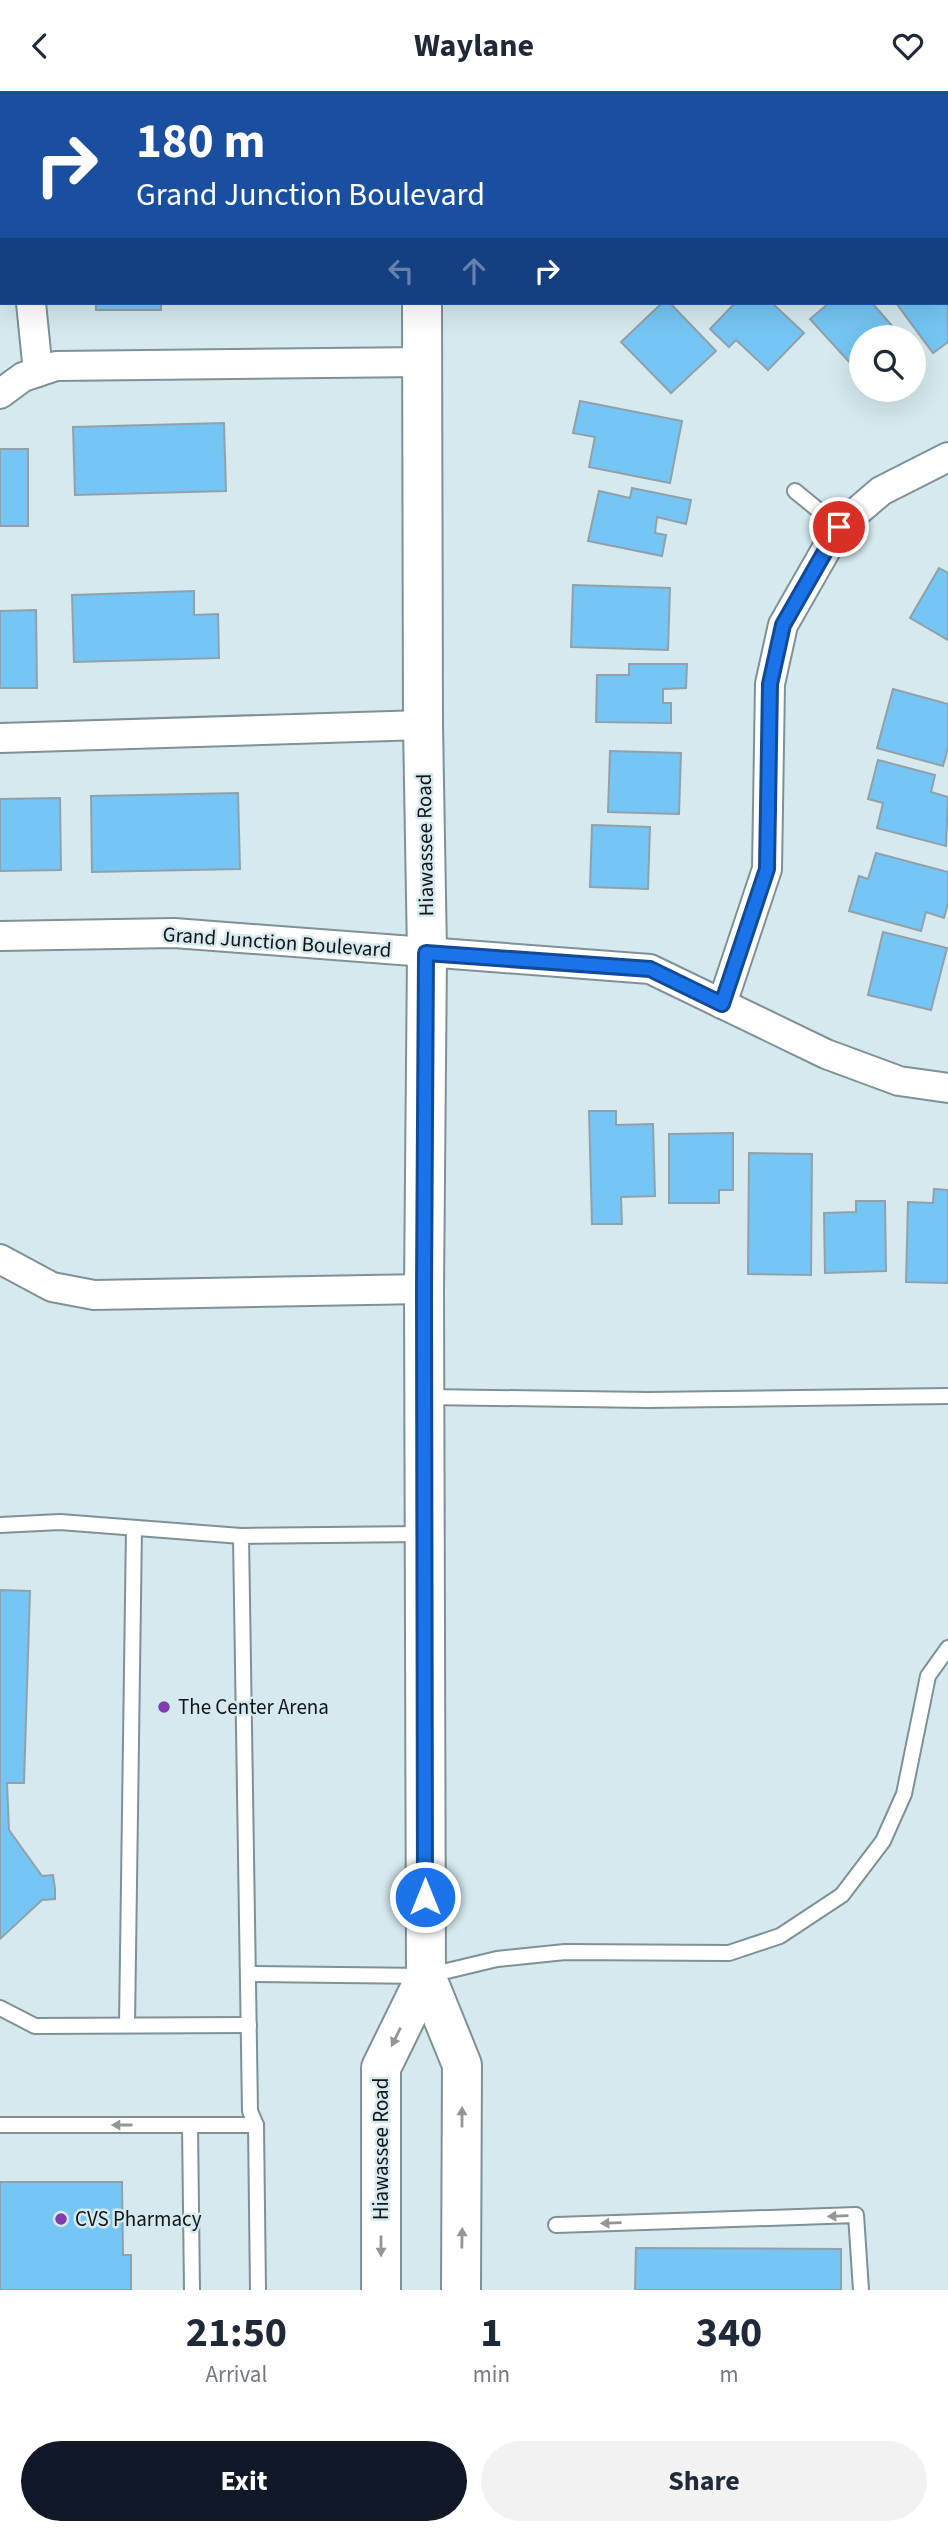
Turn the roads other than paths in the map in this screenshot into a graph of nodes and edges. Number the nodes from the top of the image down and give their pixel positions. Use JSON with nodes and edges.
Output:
{"nodes":[{"id":1,"x":31,"y":305,"type":"edge"},
{"id":2,"x":422,"y":305,"type":"edge"},
{"id":3,"x":423,"y":362,"type":"junction"},
{"id":4,"x":38,"y":372,"type":"junction"},
{"id":5,"x":0,"y":394,"type":"edge"},
{"id":6,"x":948,"y":457,"type":"edge"},
{"id":7,"x":795,"y":491,"type":"dead end"},
{"id":8,"x":839,"y":527,"type":"junction"},
{"id":9,"x":423,"y":725,"type":"junction"},
{"id":10,"x":0,"y":739,"type":"edge"},
{"id":11,"x":0,"y":936,"type":"edge"},
{"id":12,"x":426,"y":953,"type":"junction"},
{"id":13,"x":722,"y":1004,"type":"junction"},
{"id":14,"x":948,"y":1087,"type":"edge"},
{"id":15,"x":0,"y":1259,"type":"edge"},
{"id":16,"x":424,"y":1290,"type":"junction"},
{"id":17,"x":948,"y":1395,"type":"edge"},
{"id":18,"x":425,"y":1397,"type":"junction"},
{"id":19,"x":0,"y":1525,"type":"edge"},
{"id":20,"x":134,"y":1528,"type":"junction"},
{"id":21,"x":425,"y":1534,"type":"junction"},
{"id":22,"x":241,"y":1536,"type":"junction"},
{"id":23,"x":948,"y":1648,"type":"edge"},
{"id":24,"x":248,"y":1974,"type":"junction"},
{"id":25,"x":426,"y":1976,"type":"junction"},
{"id":26,"x":0,"y":2008,"type":"edge"},
{"id":27,"x":127,"y":2025,"type":"junction"},
{"id":28,"x":249,"y":2025,"type":"junction"},
{"id":29,"x":0,"y":2125,"type":"edge"},
{"id":30,"x":190,"y":2125,"type":"junction"},
{"id":31,"x":256,"y":2125,"type":"junction"},
{"id":32,"x":555,"y":2225,"type":"dead end"},
{"id":33,"x":192,"y":2290,"type":"edge"},
{"id":34,"x":258,"y":2290,"type":"edge"},
{"id":35,"x":381,"y":2290,"type":"edge"},
{"id":36,"x":461,"y":2290,"type":"edge"},
{"id":37,"x":861,"y":2290,"type":"edge"}],
"edges":[{"from":1,"to":4,"type":"street"},
{"from":2,"to":3,"type":"main road","name":"Hiawassee Road"},
{"from":3,"to":4,"type":"street"},
{"from":3,"to":9,"type":"main road","name":"Hiawassee Road"},
{"from":4,"to":5,"type":"street"},
{"from":6,"to":8,"type":"street"},
{"from":7,"to":8,"type":"lane"},
{"from":8,"to":13,"type":"street"},
{"from":9,"to":10,"type":"street"},
{"from":9,"to":12,"type":"main road","name":"Hiawassee Road"},
{"from":11,"to":12,"type":"street","name":"Grand Junction Boulevard"},
{"from":12,"to":13,"type":"street","name":"Grand Junction Boulevard"},
{"from":12,"to":16,"type":"main road","name":"Hiawassee Road"},
{"from":13,"to":14,"type":"street","name":"Grand Junction Boulevard"},
{"from":15,"to":16,"type":"street"},
{"from":16,"to":18,"type":"main road","name":"Hiawassee Road"},
{"from":17,"to":18,"type":"lane"},
{"from":18,"to":21,"type":"main road","name":"Hiawassee Road"},
{"from":19,"to":20,"type":"lane"},
{"from":20,"to":22,"type":"lane"},
{"from":20,"to":27,"type":"lane"},
{"from":21,"to":22,"type":"lane"},
{"from":21,"to":25,"type":"main road","name":"Hiawassee Road"},
{"from":22,"to":24,"type":"lane"},
{"from":23,"to":25,"type":"lane"},
{"from":24,"to":25,"type":"lane"},
{"from":24,"to":28,"type":"lane"},
{"from":25,"to":35,"type":"main road","name":"Hiawassee Road","one_way":true},
{"from":36,"to":25,"type":"main road","name":"Hiawassee Road","one_way":true},
{"from":26,"to":27,"type":"lane"},
{"from":27,"to":28,"type":"lane"},
{"from":28,"to":31,"type":"lane"},
{"from":30,"to":29,"type":"lane","one_way":true},
{"from":30,"to":31,"type":"lane"},
{"from":30,"to":33,"type":"lane"},
{"from":31,"to":34,"type":"lane"},
{"from":37,"to":32,"type":"lane","one_way":true}]}
